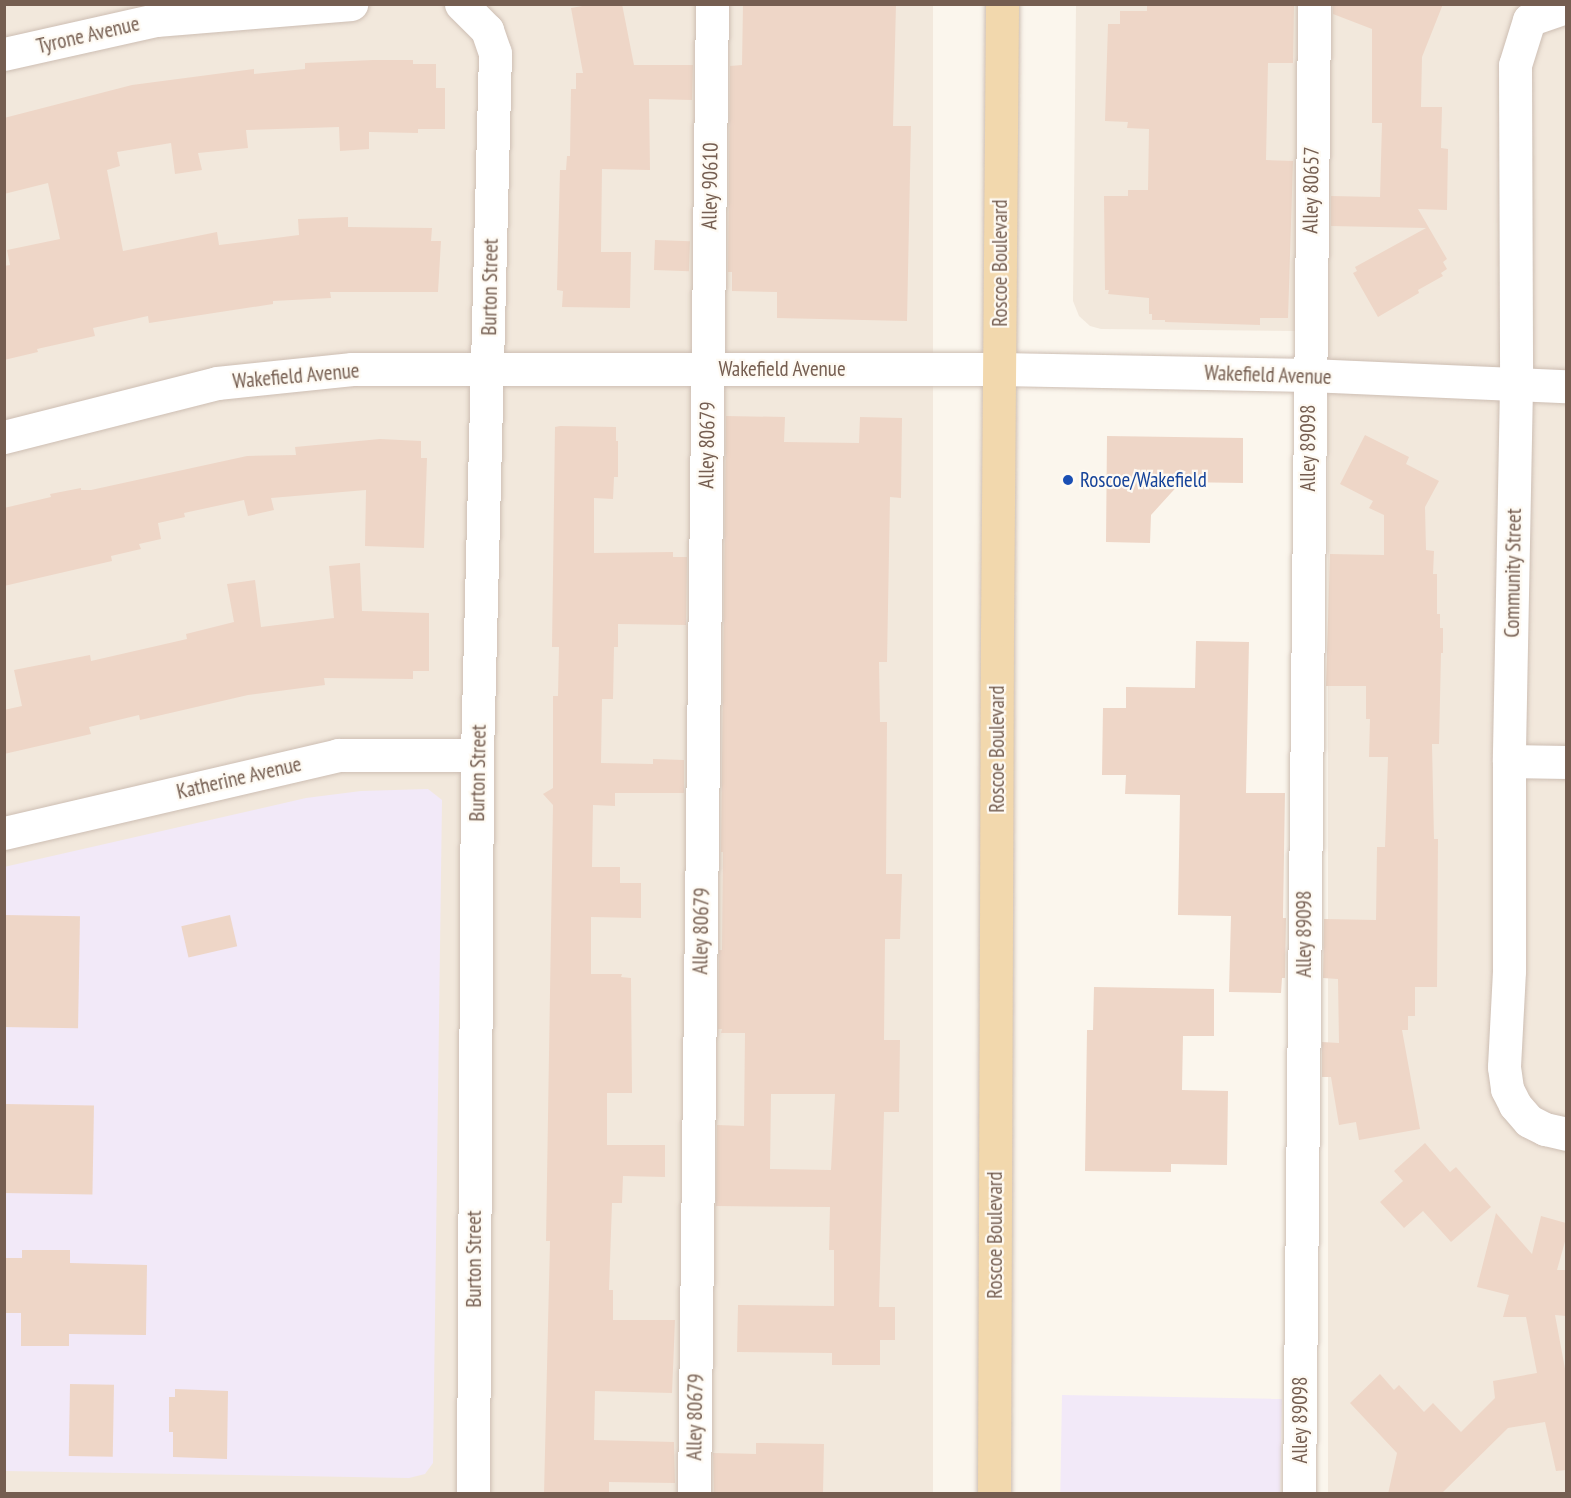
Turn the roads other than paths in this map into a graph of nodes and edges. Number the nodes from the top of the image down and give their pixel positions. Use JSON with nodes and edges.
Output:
{"nodes":[{"id":1,"x":351,"y":4,"type":"edge"},
{"id":2,"x":461,"y":4,"type":"edge"},
{"id":3,"x":712,"y":4,"type":"edge"},
{"id":4,"x":1002,"y":4,"type":"edge"},
{"id":5,"x":1314,"y":4,"type":"edge"},
{"id":6,"x":1566,"y":7,"type":"edge"},
{"id":7,"x":4,"y":54,"type":"edge"},
{"id":8,"x":489,"y":367,"type":"junction"},
{"id":9,"x":708,"y":368,"type":"junction"},
{"id":10,"x":1000,"y":369,"type":"junction"},
{"id":11,"x":1309,"y":375,"type":"junction"},
{"id":12,"x":1516,"y":386,"type":"junction"},
{"id":13,"x":1566,"y":386,"type":"edge"},
{"id":14,"x":4,"y":437,"type":"edge"},
{"id":15,"x":477,"y":755,"type":"junction"},
{"id":16,"x":1509,"y":761,"type":"junction"},
{"id":17,"x":1566,"y":762,"type":"edge"},
{"id":18,"x":4,"y":833,"type":"edge"},
{"id":19,"x":1566,"y":1134,"type":"edge"},
{"id":20,"x":473,"y":1494,"type":"edge"},
{"id":21,"x":694,"y":1494,"type":"edge"},
{"id":22,"x":994,"y":1494,"type":"edge"},
{"id":23,"x":1299,"y":1494,"type":"edge"}],
"edges":[{"from":1,"to":7,"type":"street","name":"Tyrone Avenue"},
{"from":2,"to":8,"type":"street","name":"Burton Street"},
{"from":3,"to":9,"type":"street","name":"Alley 90610"},
{"from":4,"to":10,"type":"main road","name":"Roscoe Boulevard"},
{"from":5,"to":11,"type":"street","name":"Alley 80657"},
{"from":6,"to":12,"type":"street","name":"Community Street"},
{"from":8,"to":9,"type":"street","name":"Wakefield Avenue"},
{"from":8,"to":14,"type":"street","name":"Wakefield Avenue"},
{"from":8,"to":15,"type":"street","name":"Burton Street"},
{"from":9,"to":10,"type":"street","name":"Wakefield Avenue"},
{"from":9,"to":21,"type":"street","name":"Alley 80679"},
{"from":10,"to":11,"type":"street","name":"Wakefield Avenue"},
{"from":10,"to":22,"type":"main road","name":"Roscoe Boulevard"},
{"from":11,"to":12,"type":"street","name":"Wakefield Avenue"},
{"from":11,"to":23,"type":"street","name":"Alley 89098"},
{"from":12,"to":13,"type":"street","name":"Wakefield Avenue"},
{"from":12,"to":16,"type":"street","name":"Community Street"},
{"from":15,"to":18,"type":"street","name":"Katherine Avenue"},
{"from":15,"to":20,"type":"street","name":"Burton Street"},
{"from":16,"to":17,"type":"street"},
{"from":16,"to":19,"type":"street","name":"Community Street"}]}
